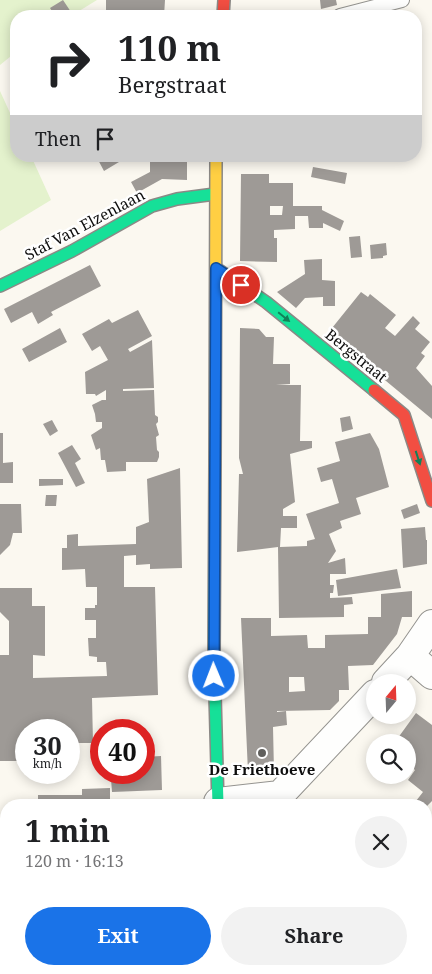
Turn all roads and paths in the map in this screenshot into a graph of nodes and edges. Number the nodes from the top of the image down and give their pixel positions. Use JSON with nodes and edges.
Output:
{"nodes":[{"id":1,"x":402,"y":0,"type":"edge"},
{"id":2,"x":363,"y":10,"type":"edge"},
{"id":3,"x":216,"y":162,"type":"edge"},
{"id":4,"x":215,"y":194,"type":"junction"},
{"id":5,"x":216,"y":268,"type":"junction"},
{"id":6,"x":0,"y":286,"type":"edge"},
{"id":7,"x":432,"y":501,"type":"edge"},
{"id":8,"x":432,"y":624,"type":"edge"},
{"id":9,"x":410,"y":656,"type":"junction"},
{"id":10,"x":393,"y":674,"type":"edge"},
{"id":11,"x":432,"y":675,"type":"edge"},
{"id":12,"x":366,"y":704,"type":"edge"},
{"id":13,"x":218,"y":799,"type":"edge"},
{"id":14,"x":252,"y":799,"type":"edge"}],
"edges":[{"from":1,"to":2,"type":"lane"},
{"from":3,"to":4,"type":"street"},
{"from":4,"to":5,"type":"street"},
{"from":4,"to":6,"type":"street","name":"Staf Van Elzenlaan"},
{"from":5,"to":7,"type":"street","name":"Bergstraat","one_way":true},
{"from":5,"to":13,"type":"street"},
{"from":8,"to":9,"type":"street"},
{"from":9,"to":10,"type":"street"},
{"from":9,"to":11,"type":"street"},
{"from":12,"to":14,"type":"street"}]}
